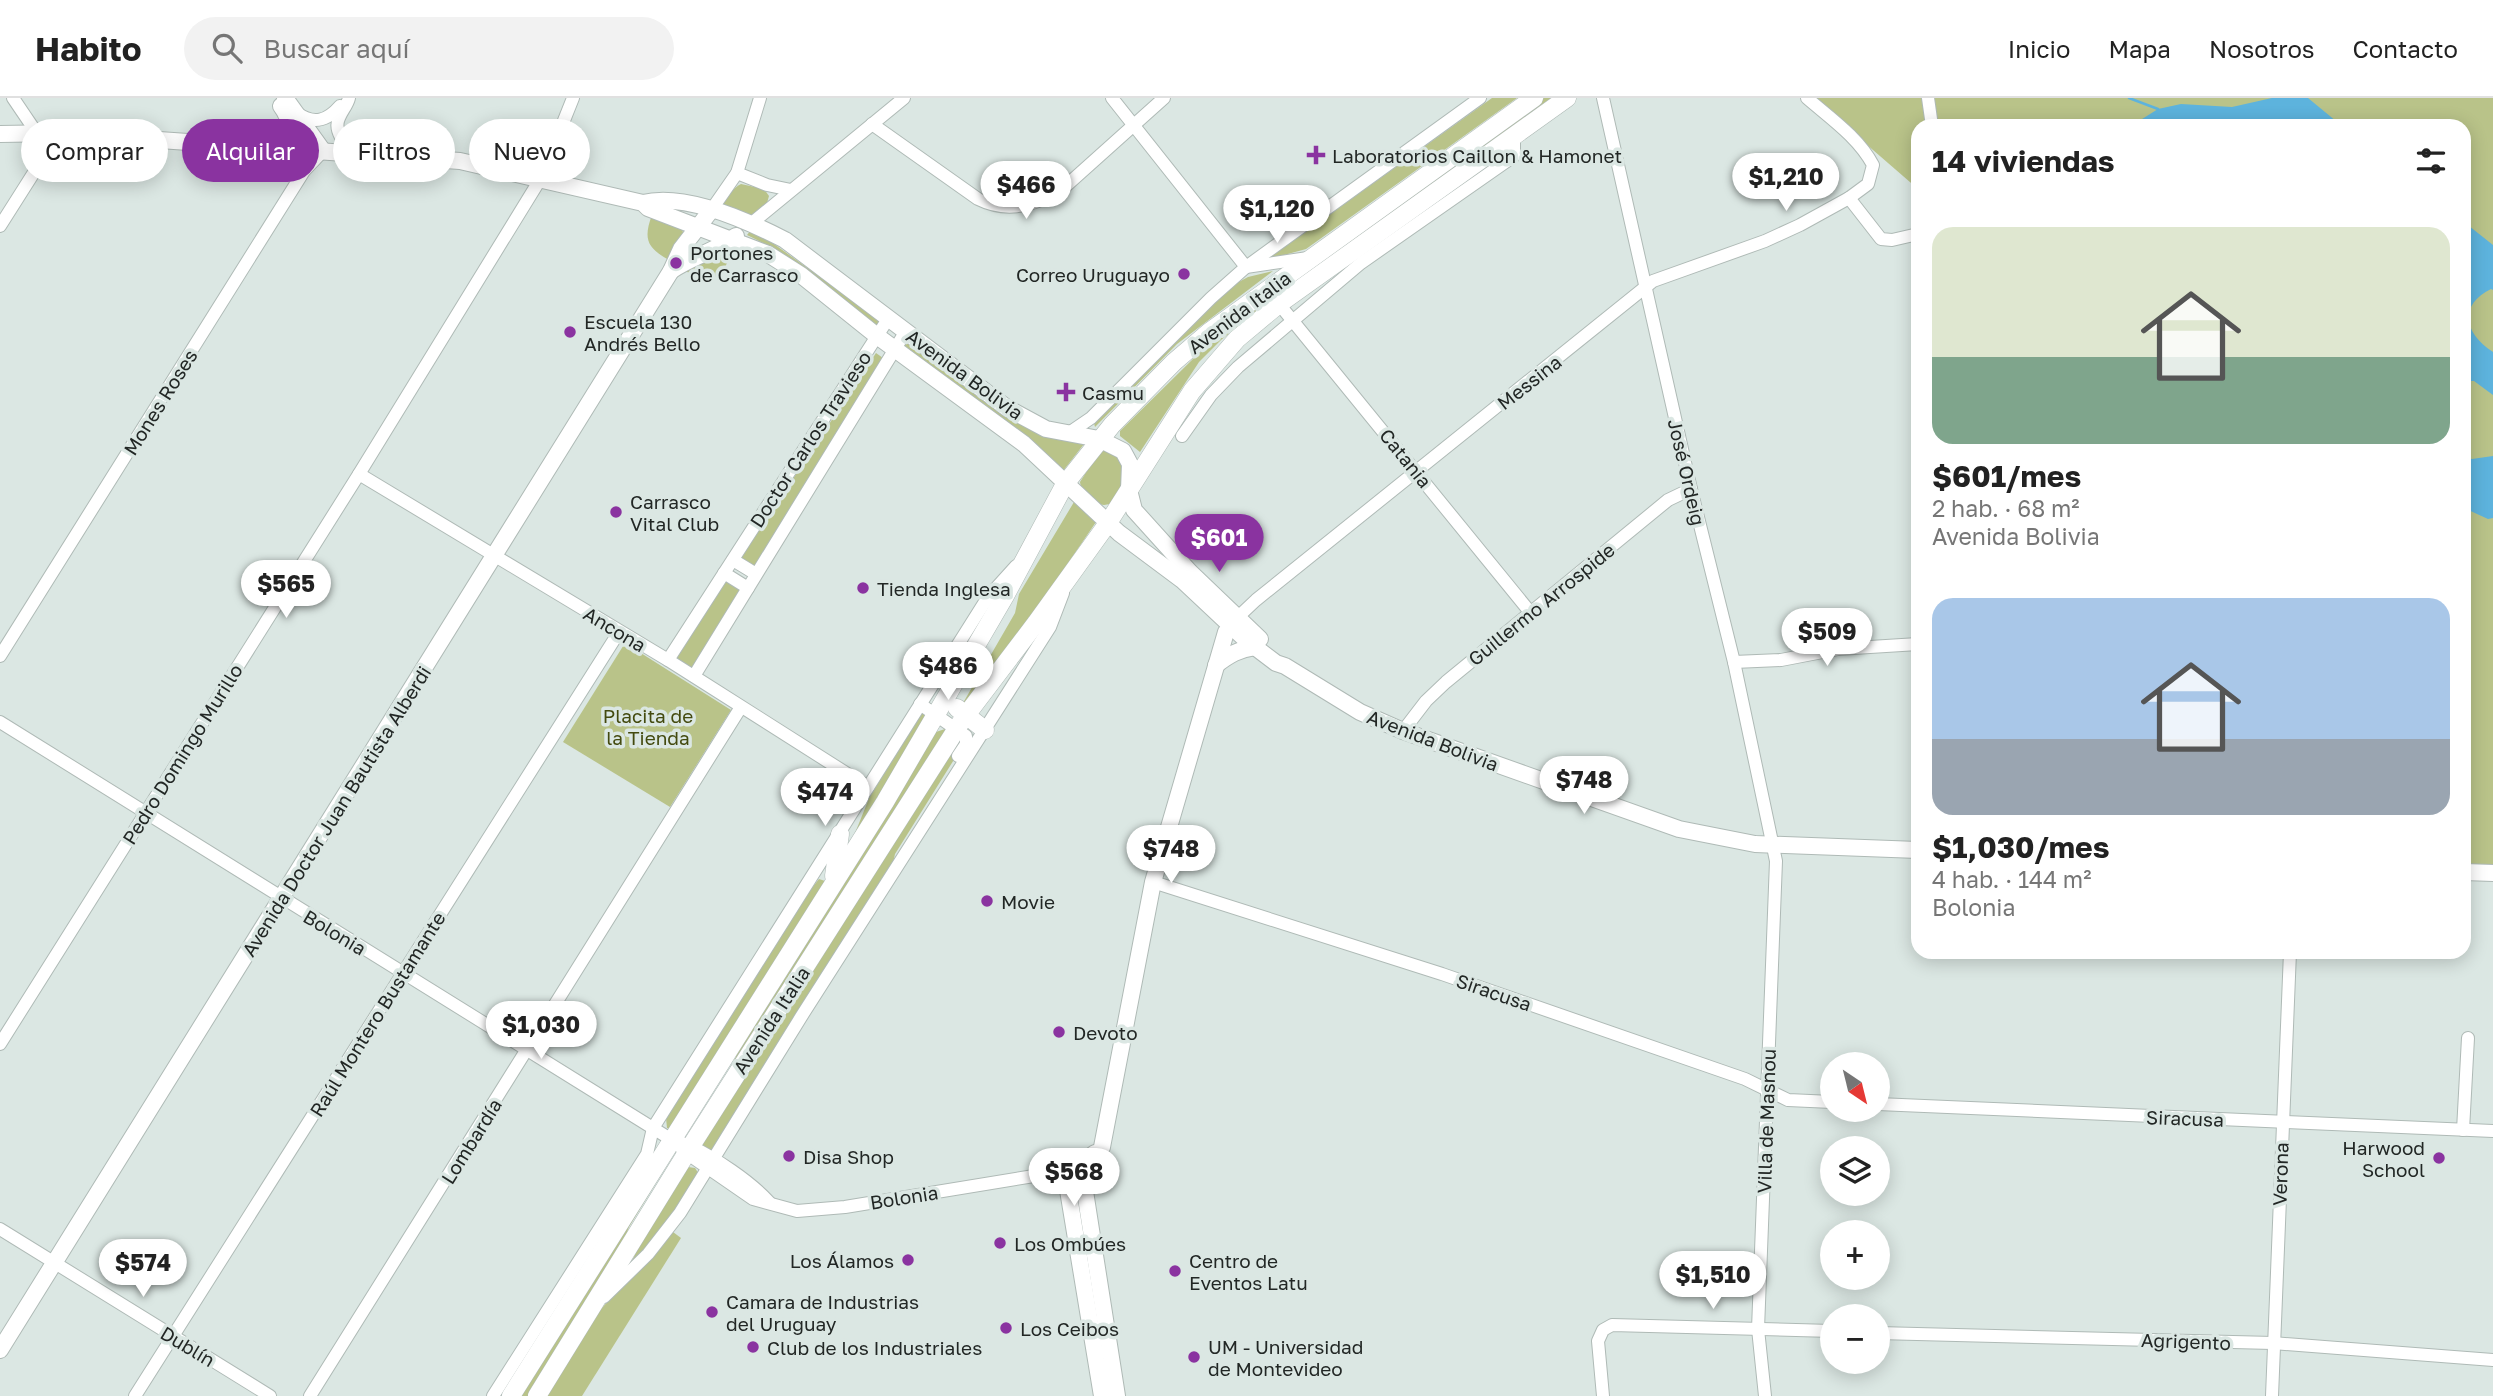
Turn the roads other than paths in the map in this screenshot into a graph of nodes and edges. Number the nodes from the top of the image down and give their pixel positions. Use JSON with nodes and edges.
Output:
{"nodes":[{"id":1,"x":13,"y":98,"type":"edge"},
{"id":2,"x":276,"y":98,"type":"edge"},
{"id":3,"x":285,"y":98,"type":"edge"},
{"id":4,"x":573,"y":98,"type":"edge"},
{"id":5,"x":760,"y":98,"type":"edge"},
{"id":6,"x":904,"y":98,"type":"edge"},
{"id":7,"x":1112,"y":98,"type":"edge"},
{"id":8,"x":1164,"y":98,"type":"edge"},
{"id":9,"x":1480,"y":98,"type":"edge"},
{"id":10,"x":1534,"y":98,"type":"edge"},
{"id":11,"x":1567,"y":98,"type":"edge"},
{"id":12,"x":1603,"y":98,"type":"edge"},
{"id":13,"x":1807,"y":98,"type":"edge"},
{"id":14,"x":1928,"y":98,"type":"edge"},
{"id":15,"x":348,"y":99,"type":"edge"},
{"id":16,"x":297,"y":113,"type":"junction"},
{"id":17,"x":27,"y":119,"type":"edge"},
{"id":18,"x":289,"y":119,"type":"edge"},
{"id":19,"x":338,"y":119,"type":"edge"},
{"id":20,"x":565,"y":119,"type":"edge"},
{"id":21,"x":1931,"y":119,"type":"edge"},
{"id":22,"x":872,"y":124,"type":"junction"},
{"id":23,"x":1133,"y":126,"type":"junction"},
{"id":24,"x":21,"y":133,"type":"edge"},
{"id":25,"x":0,"y":134,"type":"edge"},
{"id":26,"x":1514,"y":136,"type":"junction"},
{"id":27,"x":319,"y":151,"type":"edge"},
{"id":28,"x":323,"y":151,"type":"junction"},
{"id":29,"x":333,"y":152,"type":"edge"},
{"id":30,"x":737,"y":173,"type":"junction"},
{"id":31,"x":28,"y":182,"type":"edge"},
{"id":32,"x":539,"y":182,"type":"edge"},
{"id":33,"x":558,"y":182,"type":"edge"},
{"id":34,"x":791,"y":190,"type":"junction"},
{"id":35,"x":1849,"y":198,"type":"junction"},
{"id":36,"x":643,"y":202,"type":"junction"},
{"id":37,"x":712,"y":209,"type":"junction"},
{"id":38,"x":752,"y":223,"type":"junction"},
{"id":39,"x":0,"y":226,"type":"edge"},
{"id":40,"x":699,"y":228,"type":"junction"},
{"id":41,"x":1911,"y":236,"type":"edge"},
{"id":42,"x":732,"y":239,"type":"junction"},
{"id":43,"x":1312,"y":258,"type":"junction"},
{"id":44,"x":1246,"y":267,"type":"junction"},
{"id":45,"x":671,"y":271,"type":"junction"},
{"id":46,"x":1646,"y":288,"type":"junction"},
{"id":47,"x":1279,"y":304,"type":"junction"},
{"id":48,"x":888,"y":319,"type":"junction"},
{"id":49,"x":1293,"y":321,"type":"junction"},
{"id":50,"x":906,"y":331,"type":"junction"},
{"id":51,"x":877,"y":336,"type":"junction"},
{"id":52,"x":895,"y":349,"type":"junction"},
{"id":53,"x":1069,"y":433,"type":"junction"},
{"id":54,"x":1182,"y":436,"type":"dead end"},
{"id":55,"x":1099,"y":439,"type":"junction"},
{"id":56,"x":1417,"y":471,"type":"junction"},
{"id":57,"x":359,"y":474,"type":"junction"},
{"id":58,"x":1065,"y":484,"type":"junction"},
{"id":59,"x":1691,"y":489,"type":"junction"},
{"id":60,"x":1129,"y":490,"type":"junction"},
{"id":61,"x":1108,"y":523,"type":"junction"},
{"id":62,"x":1028,"y":552,"type":"junction"},
{"id":63,"x":496,"y":557,"type":"junction"},
{"id":64,"x":733,"y":560,"type":"junction"},
{"id":65,"x":724,"y":573,"type":"junction"},
{"id":66,"x":756,"y":574,"type":"junction"},
{"id":67,"x":1070,"y":576,"type":"junction"},
{"id":68,"x":748,"y":589,"type":"junction"},
{"id":69,"x":1006,"y":596,"type":"junction"},
{"id":70,"x":1530,"y":612,"type":"junction"},
{"id":71,"x":1234,"y":622,"type":"junction"},
{"id":72,"x":619,"y":632,"type":"junction"},
{"id":73,"x":1911,"y":644,"type":"edge"},
{"id":74,"x":1255,"y":647,"type":"junction"},
{"id":75,"x":0,"y":656,"type":"edge"},
{"id":76,"x":668,"y":660,"type":"junction"},
{"id":77,"x":1734,"y":662,"type":"junction"},
{"id":78,"x":1216,"y":664,"type":"junction"},
{"id":79,"x":1284,"y":666,"type":"junction"},
{"id":80,"x":694,"y":676,"type":"junction"},
{"id":81,"x":920,"y":704,"type":"junction"},
{"id":82,"x":741,"y":707,"type":"junction"},
{"id":83,"x":937,"y":715,"type":"junction"},
{"id":84,"x":0,"y":722,"type":"edge"},
{"id":85,"x":961,"y":722,"type":"junction"},
{"id":86,"x":985,"y":730,"type":"junction"},
{"id":87,"x":1404,"y":731,"type":"junction"},
{"id":88,"x":868,"y":788,"type":"junction"},
{"id":89,"x":144,"y":812,"type":"junction"},
{"id":90,"x":840,"y":834,"type":"junction"},
{"id":91,"x":1772,"y":845,"type":"junction"},
{"id":92,"x":1911,"y":850,"type":"edge"},
{"id":93,"x":898,"y":866,"type":"junction"},
{"id":94,"x":2471,"y":872,"type":"edge"},
{"id":95,"x":2493,"y":873,"type":"edge"},
{"id":96,"x":1153,"y":882,"type":"junction"},
{"id":97,"x":832,"y":885,"type":"junction"},
{"id":98,"x":280,"y":898,"type":"junction"},
{"id":99,"x":2290,"y":959,"type":"edge"},
{"id":100,"x":403,"y":973,"type":"junction"},
{"id":101,"x":2468,"y":1038,"type":"dead end"},
{"id":102,"x":0,"y":1044,"type":"edge"},
{"id":103,"x":527,"y":1051,"type":"junction"},
{"id":104,"x":1766,"y":1091,"type":"junction"},
{"id":105,"x":1820,"y":1101,"type":"edge"},
{"id":106,"x":1890,"y":1105,"type":"edge"},
{"id":107,"x":2282,"y":1122,"type":"junction"},
{"id":108,"x":653,"y":1128,"type":"junction"},
{"id":109,"x":2463,"y":1130,"type":"junction"},
{"id":110,"x":2493,"y":1131,"type":"edge"},
{"id":111,"x":682,"y":1146,"type":"junction"},
{"id":112,"x":711,"y":1165,"type":"junction"},
{"id":113,"x":1076,"y":1177,"type":"junction"},
{"id":114,"x":0,"y":1229,"type":"edge"},
{"id":115,"x":54,"y":1262,"type":"junction"},
{"id":116,"x":581,"y":1270,"type":"junction"},
{"id":117,"x":588,"y":1313,"type":"junction"},
{"id":118,"x":1758,"y":1329,"type":"junction"},
{"id":119,"x":1820,"y":1331,"type":"edge"},
{"id":120,"x":1890,"y":1333,"type":"edge"},
{"id":121,"x":172,"y":1337,"type":"junction"},
{"id":122,"x":537,"y":1341,"type":"junction"},
{"id":123,"x":2273,"y":1343,"type":"junction"},
{"id":124,"x":0,"y":1350,"type":"edge"},
{"id":125,"x":2493,"y":1360,"type":"edge"},
{"id":126,"x":135,"y":1396,"type":"edge"},
{"id":127,"x":270,"y":1396,"type":"edge"},
{"id":128,"x":310,"y":1396,"type":"edge"},
{"id":129,"x":493,"y":1396,"type":"edge"},
{"id":130,"x":511,"y":1396,"type":"edge"},
{"id":131,"x":537,"y":1396,"type":"edge"},
{"id":132,"x":1102,"y":1396,"type":"edge"},
{"id":133,"x":1117,"y":1396,"type":"edge"},
{"id":134,"x":1604,"y":1396,"type":"edge"},
{"id":135,"x":1765,"y":1396,"type":"edge"},
{"id":136,"x":2272,"y":1396,"type":"edge"}],
"edges":[{"from":1,"to":17,"type":"street"},
{"from":2,"to":18,"type":"street"},
{"from":3,"to":16,"type":"street"},
{"from":4,"to":20,"type":"street","name":"Pedro Domingo Murillo"},
{"from":5,"to":30,"type":"street"},
{"from":6,"to":22,"type":"street"},
{"from":7,"to":23,"type":"street"},
{"from":8,"to":23,"type":"street"},
{"from":9,"to":44,"type":"street","name":"Avenida Italia"},
{"from":10,"to":43,"type":"main road","name":"Avenida Italia"},
{"from":11,"to":26,"type":"main road","name":"Avenida Italia"},
{"from":12,"to":46,"type":"street","name":"José Ordeig"},
{"from":13,"to":35,"type":"street","name":"Messina"},
{"from":14,"to":21,"type":"street"},
{"from":15,"to":16,"type":"street"},
{"from":15,"to":19,"type":"street"},
{"from":16,"to":28,"type":"street"},
{"from":22,"to":23,"type":"street"},
{"from":22,"to":34,"type":"street"},
{"from":23,"to":44,"type":"street"},
{"from":24,"to":25,"type":"street","name":"Avenida Bolivia"},
{"from":26,"to":47,"type":"main road","name":"Avenida Italia"},
{"from":26,"to":49,"type":"street","name":"Avenida Italia"},
{"from":27,"to":28,"type":"street","name":"Avenida Bolivia"},
{"from":28,"to":29,"type":"street","name":"Avenida Bolivia"},
{"from":28,"to":75,"type":"street","name":"Mones Roses"},
{"from":30,"to":34,"type":"street"},
{"from":30,"to":37,"type":"street"},
{"from":31,"to":39,"type":"street"},
{"from":32,"to":57,"type":"street","name":"Pedro Domingo Murillo"},
{"from":33,"to":36,"type":"street","name":"Avenida Bolivia"},
{"from":34,"to":38,"type":"street"},
{"from":35,"to":41,"type":"street"},
{"from":35,"to":46,"type":"street","name":"Messina"},
{"from":36,"to":37,"type":"street","name":"Avenida Bolivia"},
{"from":36,"to":40,"type":"street","name":"Avenida Bolivia"},
{"from":37,"to":38,"type":"street","name":"Avenida Bolivia"},
{"from":37,"to":40,"type":"street","name":"Avenida Doctor Juan Bautista Alberdi"},
{"from":38,"to":42,"type":"street","name":"Avenida Doctor Juan Bautista Alberdi"},
{"from":38,"to":48,"type":"street","name":"Avenida Bolivia"},
{"from":40,"to":42,"type":"street","name":"Avenida Bolivia"},
{"from":40,"to":45,"type":"street","name":"Avenida Doctor Juan Bautista Alberdi"},
{"from":42,"to":45,"type":"street","name":"Avenida Doctor Juan Bautista Alberdi"},
{"from":42,"to":51,"type":"street","name":"Avenida Bolivia"},
{"from":43,"to":44,"type":"street"},
{"from":43,"to":55,"type":"main road","name":"Avenida Italia"},
{"from":44,"to":53,"type":"street","name":"Avenida Italia"},
{"from":45,"to":63,"type":"street","name":"Avenida Doctor Juan Bautista Alberdi"},
{"from":46,"to":56,"type":"street","name":"Messina"},
{"from":46,"to":59,"type":"street","name":"José Ordeig"},
{"from":47,"to":49,"type":"street","name":"Catania"},
{"from":47,"to":60,"type":"main road","name":"Avenida Italia"},
{"from":48,"to":50,"type":"street","name":"Avenida Bolivia"},
{"from":48,"to":51,"type":"street","name":"Doctor Carlos Travieso"},
{"from":49,"to":54,"type":"street","name":"Avenida Italia"},
{"from":49,"to":56,"type":"street","name":"Catania"},
{"from":50,"to":52,"type":"street","name":"Doctor Carlos Travieso"},
{"from":50,"to":53,"type":"street","name":"Avenida Bolivia"},
{"from":51,"to":52,"type":"street","name":"Avenida Bolivia"},
{"from":51,"to":64,"type":"street","name":"Doctor Carlos Travieso"},
{"from":52,"to":58,"type":"street","name":"Avenida Bolivia"},
{"from":52,"to":66,"type":"street","name":"Doctor Carlos Travieso"},
{"from":53,"to":55,"type":"street","name":"Avenida Bolivia"},
{"from":55,"to":58,"type":"main road","name":"Avenida Italia"},
{"from":55,"to":60,"type":"street","name":"Avenida Bolivia"},
{"from":56,"to":70,"type":"street","name":"Catania"},
{"from":56,"to":71,"type":"street","name":"Messina"},
{"from":57,"to":63,"type":"street","name":"Ancona"},
{"from":57,"to":89,"type":"street","name":"Pedro Domingo Murillo"},
{"from":58,"to":61,"type":"street","name":"Avenida Bolivia"},
{"from":58,"to":62,"type":"main road","name":"Avenida Italia"},
{"from":59,"to":70,"type":"street","name":"Guillermo Arrospide"},
{"from":59,"to":77,"type":"street","name":"José Ordeig"},
{"from":60,"to":61,"type":"main road","name":"Avenida Italia"},
{"from":60,"to":71,"type":"street","name":"Avenida Bolivia"},
{"from":61,"to":67,"type":"main road","name":"Avenida Italia"},
{"from":61,"to":71,"type":"street","name":"Avenida Bolivia"},
{"from":62,"to":69,"type":"main road","name":"Avenida Italia"},
{"from":62,"to":81,"type":"street","name":"Avenida Italia"},
{"from":63,"to":72,"type":"street","name":"Ancona"},
{"from":63,"to":98,"type":"street","name":"Avenida Doctor Juan Bautista Alberdi"},
{"from":64,"to":65,"type":"street","name":"Doctor Carlos Travieso"},
{"from":64,"to":66,"type":"street"},
{"from":65,"to":68,"type":"street"},
{"from":65,"to":76,"type":"street","name":"Doctor Carlos Travieso"},
{"from":66,"to":68,"type":"street","name":"Doctor Carlos Travieso"},
{"from":67,"to":85,"type":"main road","name":"Avenida Italia"},
{"from":67,"to":86,"type":"street","name":"Avenida Italia"},
{"from":68,"to":80,"type":"street","name":"Doctor Carlos Travieso"},
{"from":69,"to":83,"type":"main road","name":"Avenida Italia"},
{"from":69,"to":85,"type":"main road"},
{"from":70,"to":87,"type":"street","name":"Guillermo Arrospide"},
{"from":71,"to":74,"type":"street","name":"Avenida Bolivia"},
{"from":71,"to":78,"type":"street"},
{"from":71,"to":79,"type":"street","name":"Avenida Bolivia"},
{"from":72,"to":76,"type":"street","name":"Ancona"},
{"from":72,"to":100,"type":"street","name":"Raúl Montero Bustamante"},
{"from":73,"to":77,"type":"street"},
{"from":74,"to":78,"type":"street"},
{"from":74,"to":79,"type":"street","name":"Avenida Bolivia"},
{"from":76,"to":80,"type":"street","name":"Ancona"},
{"from":77,"to":91,"type":"street","name":"José Ordeig"},
{"from":78,"to":96,"type":"street"},
{"from":79,"to":87,"type":"street","name":"Avenida Bolivia"},
{"from":80,"to":82,"type":"street","name":"Ancona"},
{"from":81,"to":83,"type":"street"},
{"from":81,"to":88,"type":"street","name":"Avenida Italia"},
{"from":82,"to":88,"type":"street","name":"Ancona"},
{"from":82,"to":103,"type":"street","name":"Lombardía"},
{"from":83,"to":85,"type":"street"},
{"from":83,"to":97,"type":"main road","name":"Avenida Italia"},
{"from":84,"to":89,"type":"street","name":"Bolonia"},
{"from":85,"to":86,"type":"main road"},
{"from":85,"to":93,"type":"street","name":"Avenida Italia"},
{"from":85,"to":111,"type":"main road","name":"Avenida Italia"},
{"from":86,"to":93,"type":"street","name":"Avenida Italia"},
{"from":87,"to":91,"type":"street","name":"Avenida Bolivia"},
{"from":88,"to":90,"type":"street","name":"Avenida Italia"},
{"from":89,"to":98,"type":"street","name":"Bolonia"},
{"from":89,"to":102,"type":"street","name":"Pedro Domingo Murillo"},
{"from":90,"to":97,"type":"main road"},
{"from":90,"to":108,"type":"street","name":"Avenida Italia"},
{"from":91,"to":92,"type":"street","name":"Avenida Bolivia"},
{"from":91,"to":104,"type":"street","name":"Villa de Masnou"},
{"from":93,"to":112,"type":"street","name":"Avenida Italia"},
{"from":94,"to":95,"type":"street"},
{"from":96,"to":104,"type":"street","name":"Siracusa"},
{"from":96,"to":113,"type":"street"},
{"from":97,"to":111,"type":"main road","name":"Avenida Italia"},
{"from":98,"to":100,"type":"street","name":"Bolonia"},
{"from":98,"to":115,"type":"street","name":"Avenida Doctor Juan Bautista Alberdi"},
{"from":99,"to":107,"type":"street","name":"Verona"},
{"from":100,"to":103,"type":"street","name":"Bolonia"},
{"from":100,"to":121,"type":"street","name":"Raúl Montero Bustamante"},
{"from":101,"to":109,"type":"street"},
{"from":103,"to":108,"type":"street","name":"Bolonia"},
{"from":103,"to":128,"type":"street","name":"Lombardía"},
{"from":104,"to":105,"type":"street","name":"Siracusa"},
{"from":104,"to":118,"type":"street","name":"Villa de Masnou"},
{"from":106,"to":107,"type":"street","name":"Siracusa"},
{"from":107,"to":109,"type":"street","name":"Siracusa"},
{"from":107,"to":123,"type":"street","name":"Verona"},
{"from":108,"to":111,"type":"street","name":"Bolonia"},
{"from":108,"to":116,"type":"street","name":"Avenida Italia"},
{"from":109,"to":110,"type":"street","name":"Siracusa"},
{"from":111,"to":112,"type":"street","name":"Bolonia"},
{"from":111,"to":116,"type":"main road","name":"Avenida Italia"},
{"from":111,"to":117,"type":"main road","name":"Avenida Italia"},
{"from":112,"to":113,"type":"street","name":"Bolonia"},
{"from":112,"to":117,"type":"street","name":"Avenida Italia"},
{"from":113,"to":132,"type":"street"},
{"from":113,"to":133,"type":"street"},
{"from":114,"to":115,"type":"street","name":"Dublín"},
{"from":115,"to":121,"type":"street","name":"Dublín"},
{"from":115,"to":124,"type":"street","name":"Avenida Doctor Juan Bautista Alberdi"},
{"from":116,"to":122,"type":"main road","name":"Avenida Italia"},
{"from":117,"to":131,"type":"main road","name":"Avenida Italia"},
{"from":118,"to":119,"type":"street"},
{"from":118,"to":134,"type":"street"},
{"from":118,"to":135,"type":"street","name":"Villa de Masnou"},
{"from":120,"to":123,"type":"street","name":"Agrigento"},
{"from":121,"to":126,"type":"street","name":"Raúl Montero Bustamante"},
{"from":121,"to":127,"type":"street","name":"Dublín"},
{"from":122,"to":129,"type":"street","name":"Avenida Italia"},
{"from":122,"to":130,"type":"main road","name":"Avenida Italia"},
{"from":123,"to":125,"type":"street","name":"Agrigento"},
{"from":123,"to":136,"type":"street","name":"Verona"}]}
